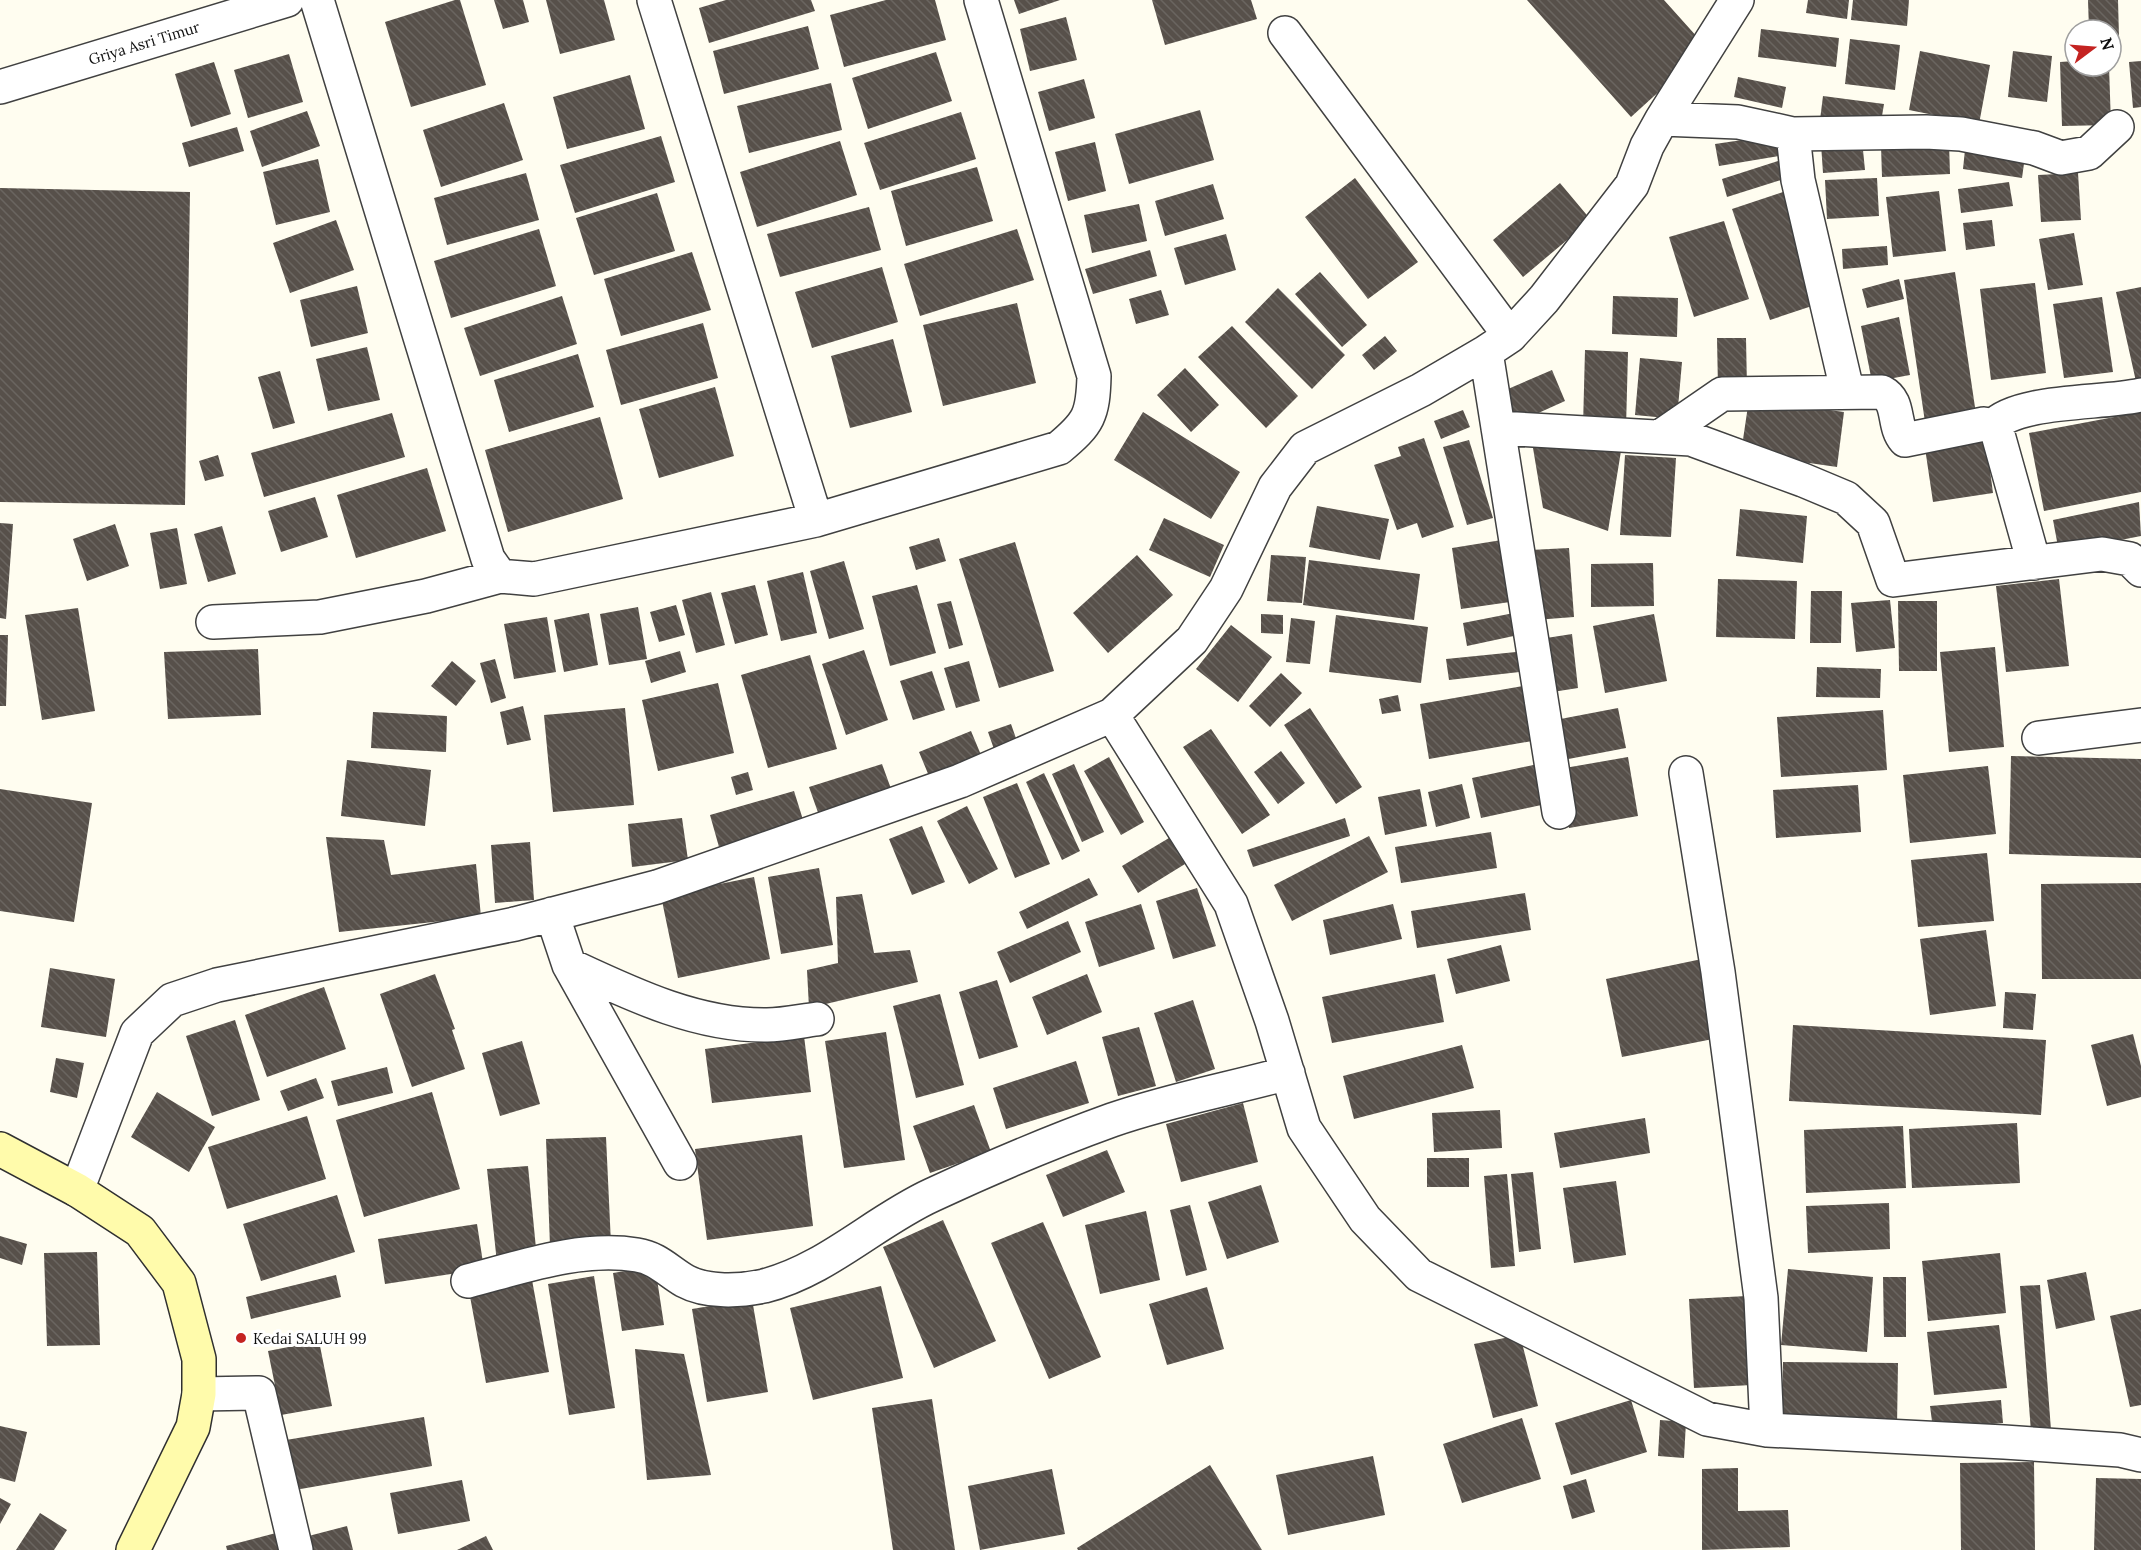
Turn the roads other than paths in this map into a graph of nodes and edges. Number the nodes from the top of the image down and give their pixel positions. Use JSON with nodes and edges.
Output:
{"nodes":[{"id":1,"x":287,"y":0,"type":"edge"},
{"id":2,"x":317,"y":0,"type":"edge"},
{"id":3,"x":654,"y":0,"type":"edge"},
{"id":4,"x":981,"y":0,"type":"edge"},
{"id":5,"x":1737,"y":0,"type":"edge"},
{"id":6,"x":1285,"y":33,"type":"dead end"},
{"id":7,"x":0,"y":87,"type":"edge"},
{"id":8,"x":1662,"y":119,"type":"junction"},
{"id":9,"x":2117,"y":127,"type":"dead end"},
{"id":10,"x":1793,"y":134,"type":"junction"},
{"id":11,"x":1498,"y":344,"type":"junction"},
{"id":12,"x":1847,"y":390,"type":"junction"},
{"id":13,"x":2141,"y":395,"type":"edge"},
{"id":14,"x":1993,"y":426,"type":"junction"},
{"id":15,"x":1498,"y":428,"type":"junction"},
{"id":16,"x":1661,"y":436,"type":"junction"},
{"id":17,"x":816,"y":520,"type":"junction"},
{"id":18,"x":2034,"y":563,"type":"junction"},
{"id":19,"x":2141,"y":570,"type":"edge"},
{"id":20,"x":500,"y":576,"type":"junction"},
{"id":21,"x":213,"y":622,"type":"dead end"},
{"id":22,"x":1112,"y":715,"type":"junction"},
{"id":23,"x":2141,"y":725,"type":"edge"},
{"id":24,"x":2039,"y":738,"type":"dead end"},
{"id":25,"x":1686,"y":773,"type":"dead end"},
{"id":26,"x":1558,"y":812,"type":"dead end"},
{"id":27,"x":552,"y":914,"type":"junction"},
{"id":28,"x":569,"y":965,"type":"junction"},
{"id":29,"x":818,"y":1019,"type":"dead end"},
{"id":30,"x":1288,"y":1073,"type":"junction"},
{"id":31,"x":0,"y":1149,"type":"edge"},
{"id":32,"x":680,"y":1163,"type":"dead end"},
{"id":33,"x":77,"y":1190,"type":"junction"},
{"id":34,"x":468,"y":1281,"type":"dead end"},
{"id":35,"x":199,"y":1394,"type":"junction"},
{"id":36,"x":1767,"y":1431,"type":"junction"},
{"id":37,"x":2141,"y":1455,"type":"edge"},
{"id":38,"x":133,"y":1550,"type":"edge"},
{"id":39,"x":296,"y":1550,"type":"edge"}],
"edges":[{"from":1,"to":7,"type":"street","name":"Griya Asri Timur"},
{"from":2,"to":20,"type":"street"},
{"from":3,"to":17,"type":"street"},
{"from":4,"to":17,"type":"street"},
{"from":5,"to":8,"type":"street"},
{"from":6,"to":11,"type":"street"},
{"from":8,"to":10,"type":"street"},
{"from":8,"to":11,"type":"street"},
{"from":9,"to":10,"type":"street"},
{"from":10,"to":12,"type":"street"},
{"from":11,"to":15,"type":"street"},
{"from":11,"to":22,"type":"street"},
{"from":12,"to":14,"type":"street"},
{"from":12,"to":16,"type":"street"},
{"from":13,"to":14,"type":"street"},
{"from":14,"to":18,"type":"street"},
{"from":15,"to":16,"type":"street"},
{"from":15,"to":26,"type":"street"},
{"from":16,"to":18,"type":"street"},
{"from":17,"to":20,"type":"street"},
{"from":18,"to":19,"type":"street"},
{"from":20,"to":21,"type":"street"},
{"from":22,"to":27,"type":"street"},
{"from":22,"to":30,"type":"street"},
{"from":23,"to":24,"type":"street"},
{"from":25,"to":36,"type":"street"},
{"from":27,"to":28,"type":"street"},
{"from":27,"to":33,"type":"street"},
{"from":28,"to":29,"type":"street"},
{"from":28,"to":32,"type":"street"},
{"from":30,"to":34,"type":"street"},
{"from":30,"to":36,"type":"street"},
{"from":31,"to":33,"type":"main road"},
{"from":33,"to":35,"type":"main road"},
{"from":35,"to":38,"type":"main road"},
{"from":35,"to":39,"type":"street"},
{"from":36,"to":37,"type":"street"}]}
